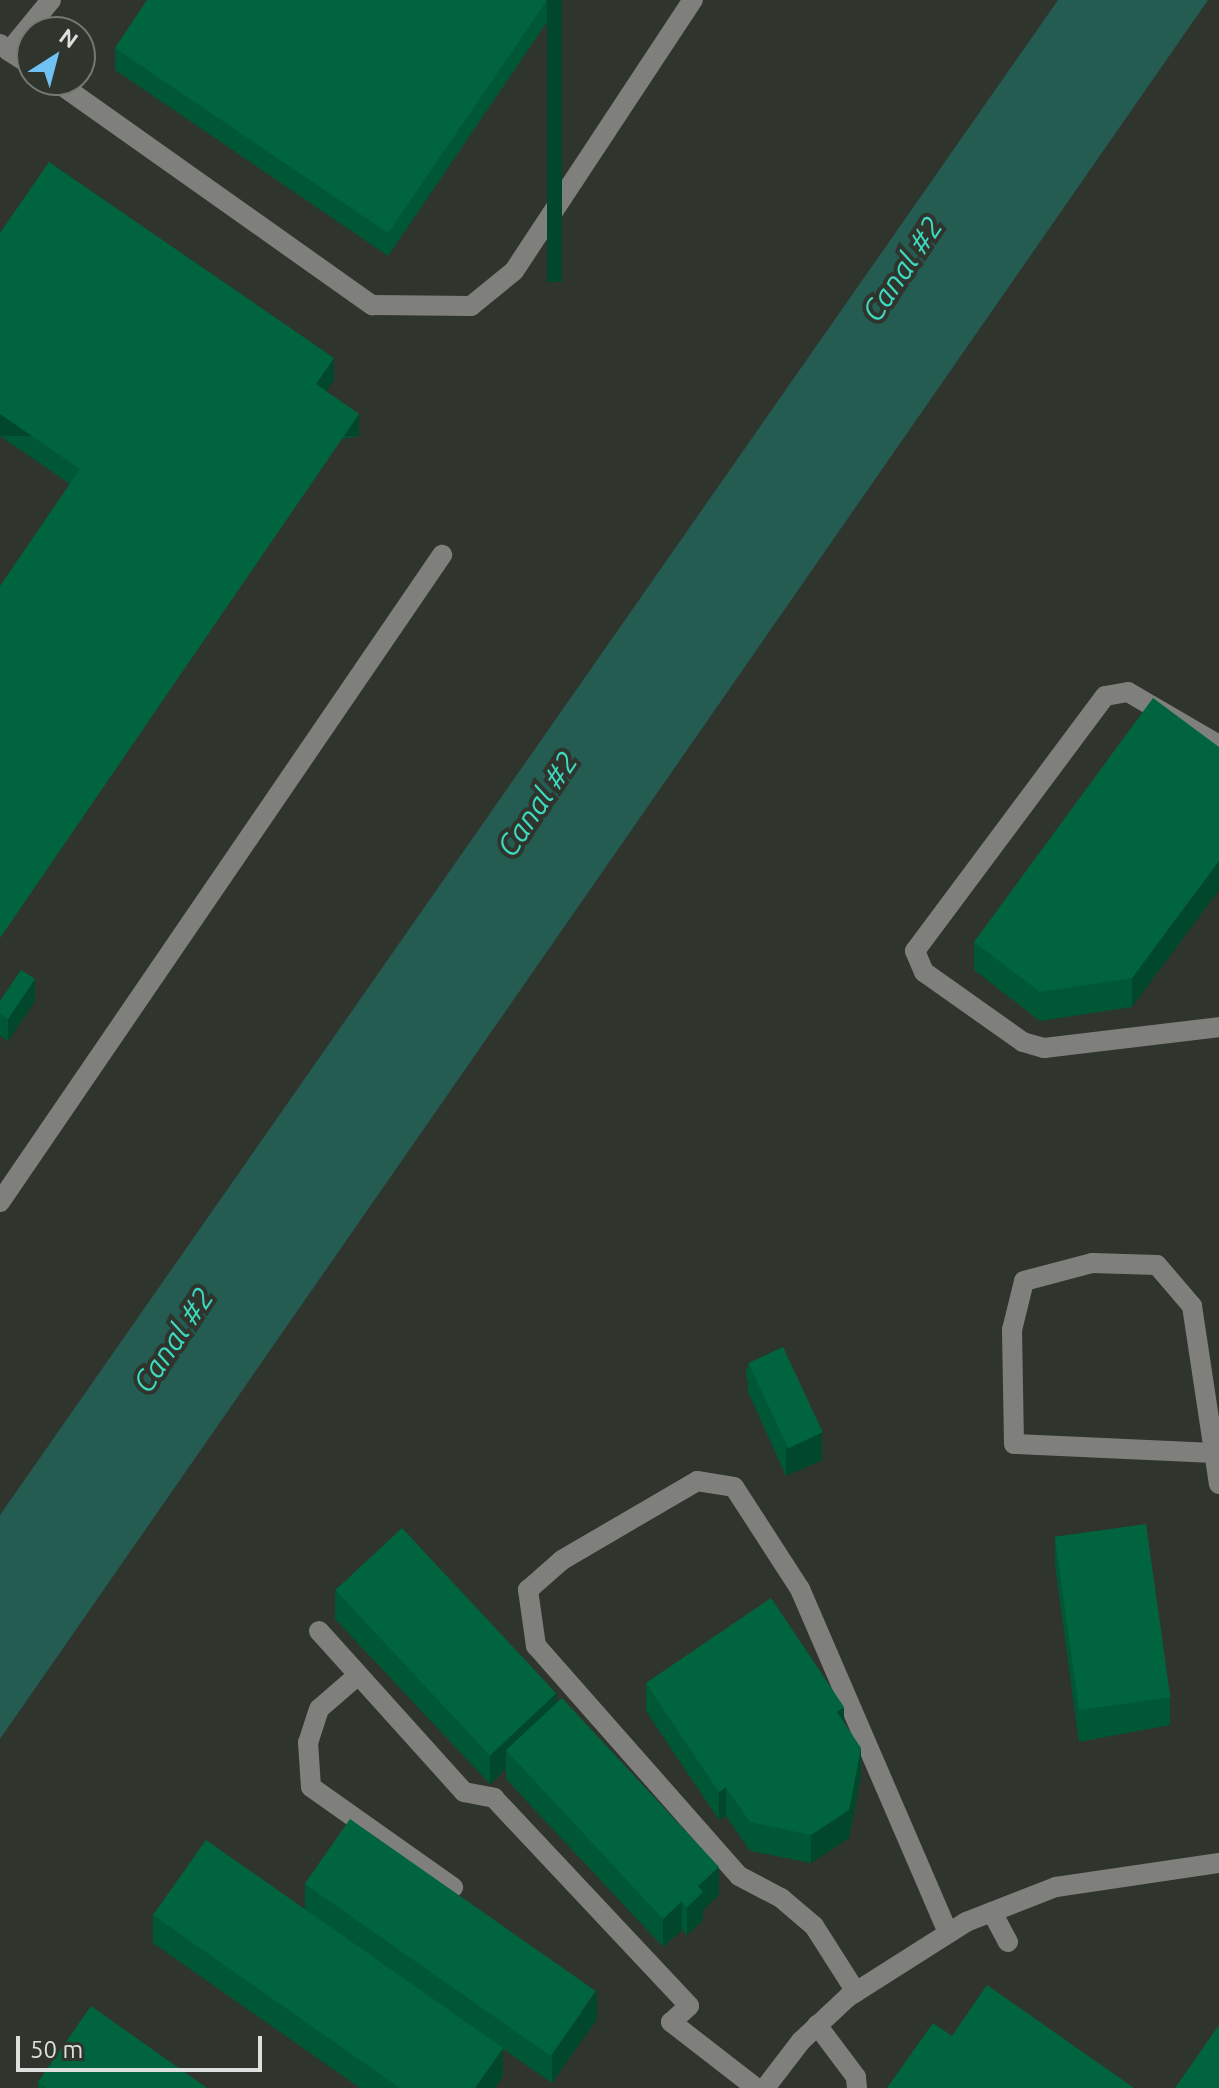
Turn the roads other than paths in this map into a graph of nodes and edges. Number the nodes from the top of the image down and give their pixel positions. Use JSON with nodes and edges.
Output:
{"nodes":[{"id":1,"x":51,"y":0,"type":"edge"},
{"id":2,"x":693,"y":0,"type":"edge"},
{"id":3,"x":4,"y":47,"type":"edge"},
{"id":4,"x":77,"y":96,"type":"edge"},
{"id":5,"x":442,"y":555,"type":"dead end"},
{"id":6,"x":1219,"y":745,"type":"edge"},
{"id":7,"x":1219,"y":1027,"type":"edge"},
{"id":8,"x":0,"y":1202,"type":"edge"},
{"id":9,"x":1214,"y":1453,"type":"junction"},
{"id":10,"x":1219,"y":1484,"type":"edge"},
{"id":11,"x":319,"y":1631,"type":"dead end"},
{"id":12,"x":357,"y":1676,"type":"junction"},
{"id":13,"x":1219,"y":1863,"type":"edge"},
{"id":14,"x":453,"y":1887,"type":"edge"},
{"id":15,"x":992,"y":1912,"type":"junction"},
{"id":16,"x":948,"y":1933,"type":"junction"},
{"id":17,"x":1008,"y":1942,"type":"dead end"},
{"id":18,"x":856,"y":1992,"type":"junction"},
{"id":19,"x":817,"y":2025,"type":"junction"},
{"id":20,"x":756,"y":2088,"type":"edge"},
{"id":21,"x":765,"y":2088,"type":"edge"},
{"id":22,"x":857,"y":2088,"type":"edge"}],
"edges":[{"from":1,"to":3,"type":"street"},
{"from":2,"to":4,"type":"street"},
{"from":5,"to":8,"type":"street"},
{"from":6,"to":7,"type":"street"},
{"from":9,"to":9,"type":"street"},
{"from":9,"to":10,"type":"street"},
{"from":11,"to":12,"type":"street"},
{"from":12,"to":14,"type":"street"},
{"from":12,"to":20,"type":"street"},
{"from":13,"to":15,"type":"street"},
{"from":15,"to":16,"type":"street"},
{"from":15,"to":17,"type":"street"},
{"from":16,"to":18,"type":"street"},
{"from":16,"to":18,"type":"street"},
{"from":18,"to":19,"type":"street"},
{"from":19,"to":21,"type":"street"},
{"from":19,"to":22,"type":"street"}]}
